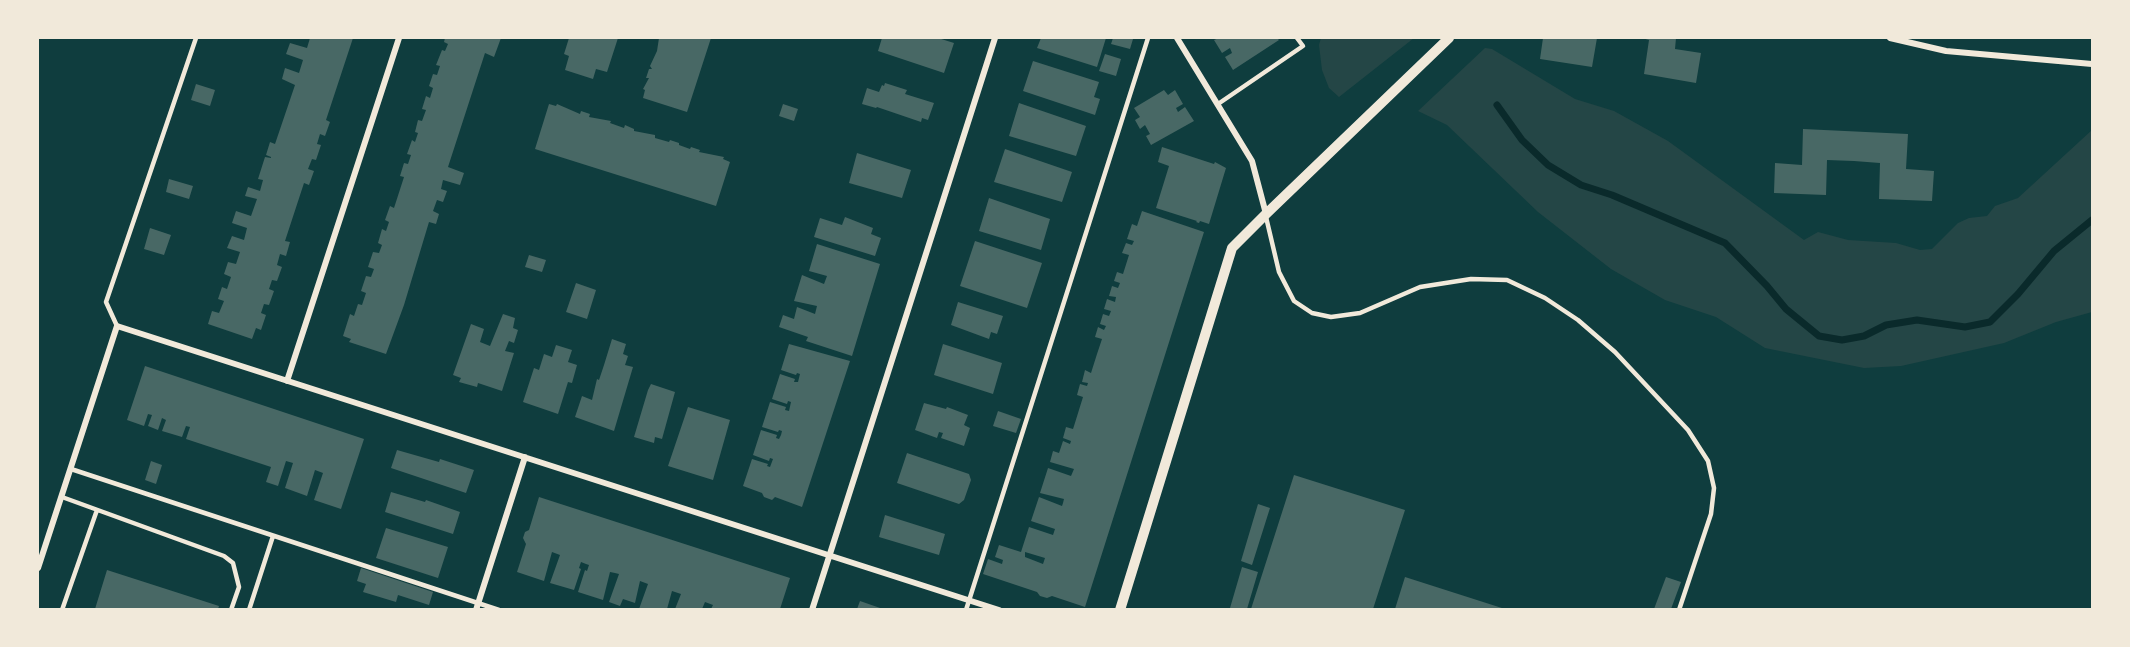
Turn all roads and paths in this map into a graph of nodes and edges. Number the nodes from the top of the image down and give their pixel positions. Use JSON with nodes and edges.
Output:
{"nodes":[{"id":1,"x":196,"y":38,"type":"edge"},
{"id":2,"x":399,"y":38,"type":"edge"},
{"id":3,"x":995,"y":38,"type":"edge"},
{"id":4,"x":1148,"y":38,"type":"edge"},
{"id":5,"x":1177,"y":38,"type":"edge"},
{"id":6,"x":1297,"y":38,"type":"edge"},
{"id":7,"x":1449,"y":38,"type":"edge"},
{"id":8,"x":1890,"y":38,"type":"edge"},
{"id":9,"x":2092,"y":64,"type":"edge"},
{"id":10,"x":1218,"y":104,"type":"junction"},
{"id":11,"x":1266,"y":214,"type":"junction"},
{"id":12,"x":117,"y":326,"type":"junction"},
{"id":13,"x":287,"y":381,"type":"junction"},
{"id":14,"x":525,"y":457,"type":"junction"},
{"id":15,"x":71,"y":469,"type":"junction"},
{"id":16,"x":62,"y":497,"type":"junction"},
{"id":17,"x":97,"y":510,"type":"junction"},
{"id":18,"x":273,"y":536,"type":"junction"},
{"id":19,"x":830,"y":555,"type":"junction"},
{"id":20,"x":38,"y":568,"type":"edge"},
{"id":21,"x":969,"y":600,"type":"junction"},
{"id":22,"x":477,"y":606,"type":"edge"},
{"id":23,"x":62,"y":609,"type":"edge"},
{"id":24,"x":231,"y":609,"type":"edge"},
{"id":25,"x":249,"y":609,"type":"edge"},
{"id":26,"x":500,"y":609,"type":"edge"},
{"id":27,"x":812,"y":609,"type":"edge"},
{"id":28,"x":966,"y":609,"type":"edge"},
{"id":29,"x":999,"y":609,"type":"edge"},
{"id":30,"x":1120,"y":609,"type":"edge"},
{"id":31,"x":1678,"y":609,"type":"edge"}],
"edges":[{"from":1,"to":12,"type":"lane"},
{"from":2,"to":13,"type":"street"},
{"from":3,"to":19,"type":"street"},
{"from":4,"to":21,"type":"lane"},
{"from":5,"to":10,"type":"street"},
{"from":6,"to":10,"type":"lane"},
{"from":7,"to":11,"type":"street"},
{"from":8,"to":9,"type":"street"},
{"from":10,"to":11,"type":"street"},
{"from":11,"to":30,"type":"street"},
{"from":11,"to":31,"type":"lane"},
{"from":12,"to":13,"type":"street"},
{"from":12,"to":15,"type":"street"},
{"from":13,"to":14,"type":"street"},
{"from":14,"to":19,"type":"street"},
{"from":14,"to":22,"type":"street"},
{"from":15,"to":16,"type":"street"},
{"from":15,"to":18,"type":"lane"},
{"from":16,"to":17,"type":"lane"},
{"from":16,"to":20,"type":"street"},
{"from":17,"to":23,"type":"lane"},
{"from":17,"to":24,"type":"lane"},
{"from":18,"to":22,"type":"lane"},
{"from":18,"to":25,"type":"lane"},
{"from":19,"to":21,"type":"street"},
{"from":19,"to":27,"type":"street"},
{"from":21,"to":28,"type":"lane"},
{"from":21,"to":29,"type":"street"},
{"from":22,"to":26,"type":"lane"}]}
